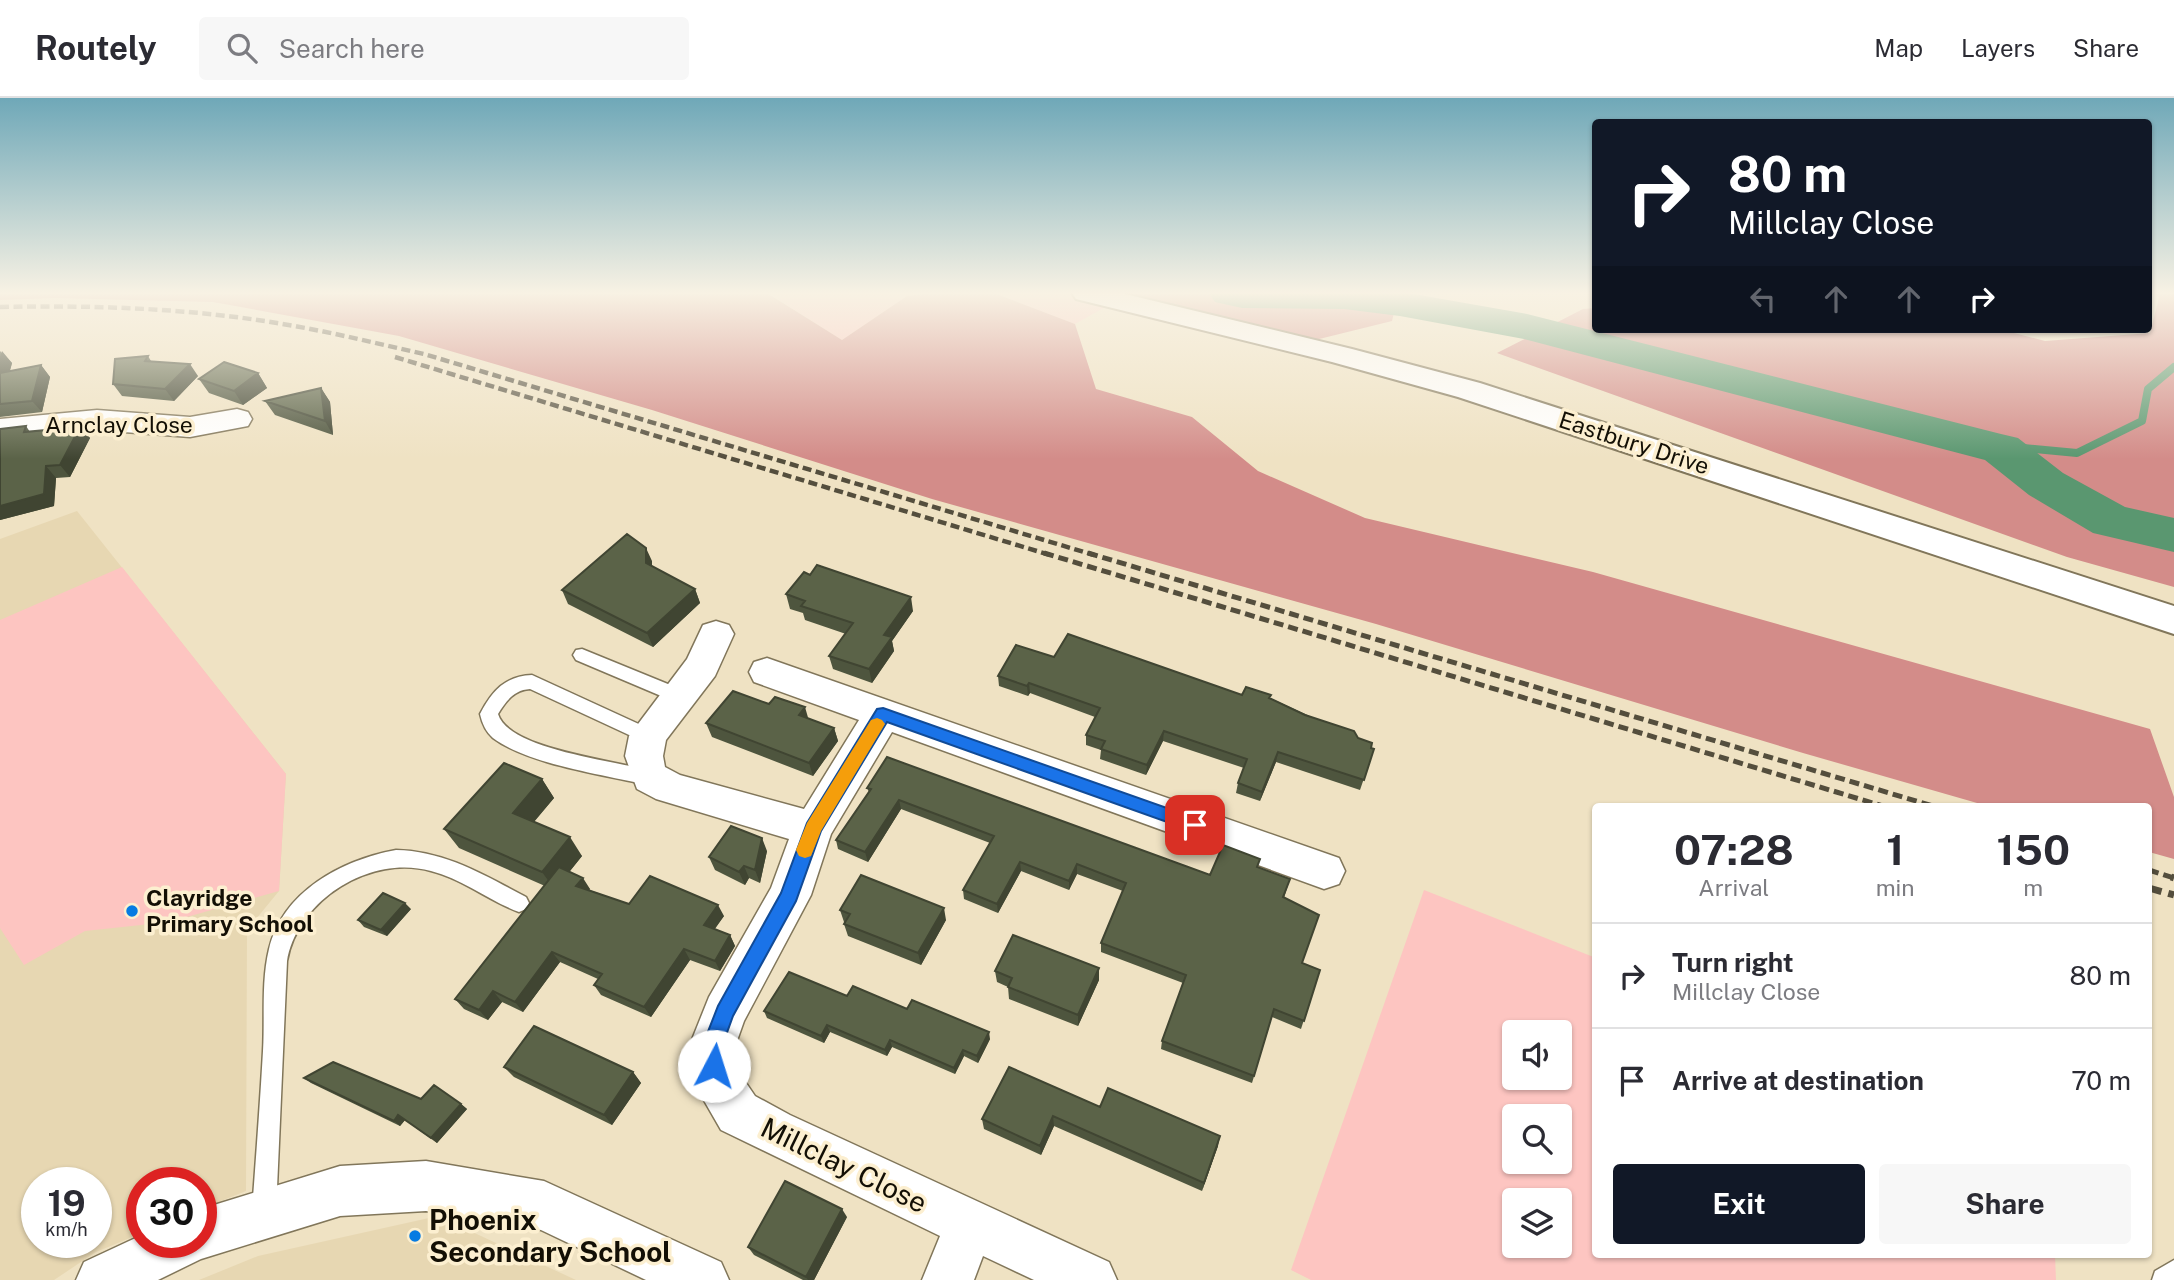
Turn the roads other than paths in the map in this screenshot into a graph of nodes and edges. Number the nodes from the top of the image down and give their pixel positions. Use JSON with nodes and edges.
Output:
{"nodes":[{"id":1,"x":1313,"y":348,"type":"edge"},
{"id":2,"x":237,"y":419,"type":"dead end"},
{"id":3,"x":0,"y":429,"type":"edge"},
{"id":4,"x":2174,"y":620,"type":"edge"},
{"id":5,"x":716,"y":634,"type":"dead end"},
{"id":6,"x":582,"y":655,"type":"dead end"},
{"id":7,"x":766,"y":672,"type":"dead end"},
{"id":8,"x":679,"y":696,"type":"junction"},
{"id":9,"x":883,"y":714,"type":"junction"},
{"id":10,"x":648,"y":736,"type":"junction"},
{"id":11,"x":651,"y":778,"type":"junction"},
{"id":12,"x":813,"y":829,"type":"junction"},
{"id":13,"x":1324,"y":871,"type":"dead end"},
{"id":14,"x":519,"y":903,"type":"dead end"},
{"id":15,"x":264,"y":1214,"type":"junction"},
{"id":16,"x":969,"y":1226,"type":"junction"},
{"id":17,"x":217,"y":1229,"type":"edge"},
{"id":18,"x":149,"y":1258,"type":"edge"},
{"id":19,"x":2174,"y":1272,"type":"edge"},
{"id":20,"x":102,"y":1280,"type":"edge"},
{"id":21,"x":703,"y":1280,"type":"edge"},
{"id":22,"x":948,"y":1280,"type":"edge"},
{"id":23,"x":1091,"y":1280,"type":"edge"},
{"id":24,"x":2164,"y":1280,"type":"edge"}],
"edges":[{"from":1,"to":4,"type":"street","name":"Eastbury Drive"},
{"from":2,"to":3,"type":"street","name":"Arnclay Close"},
{"from":5,"to":8,"type":"street"},
{"from":6,"to":8,"type":"lane"},
{"from":7,"to":9,"type":"street"},
{"from":8,"to":10,"type":"street"},
{"from":9,"to":12,"type":"street","name":"Millclay Close"},
{"from":9,"to":13,"type":"street"},
{"from":10,"to":11,"type":"street"},
{"from":10,"to":11,"type":"lane"},
{"from":11,"to":12,"type":"street"},
{"from":12,"to":16,"type":"street","name":"Millclay Close"},
{"from":14,"to":15,"type":"lane"},
{"from":15,"to":17,"type":"street"},
{"from":15,"to":21,"type":"street"},
{"from":16,"to":22,"type":"street"},
{"from":16,"to":23,"type":"street","name":"Millclay Close"},
{"from":18,"to":20,"type":"street"},
{"from":19,"to":24,"type":"lane"}]}
